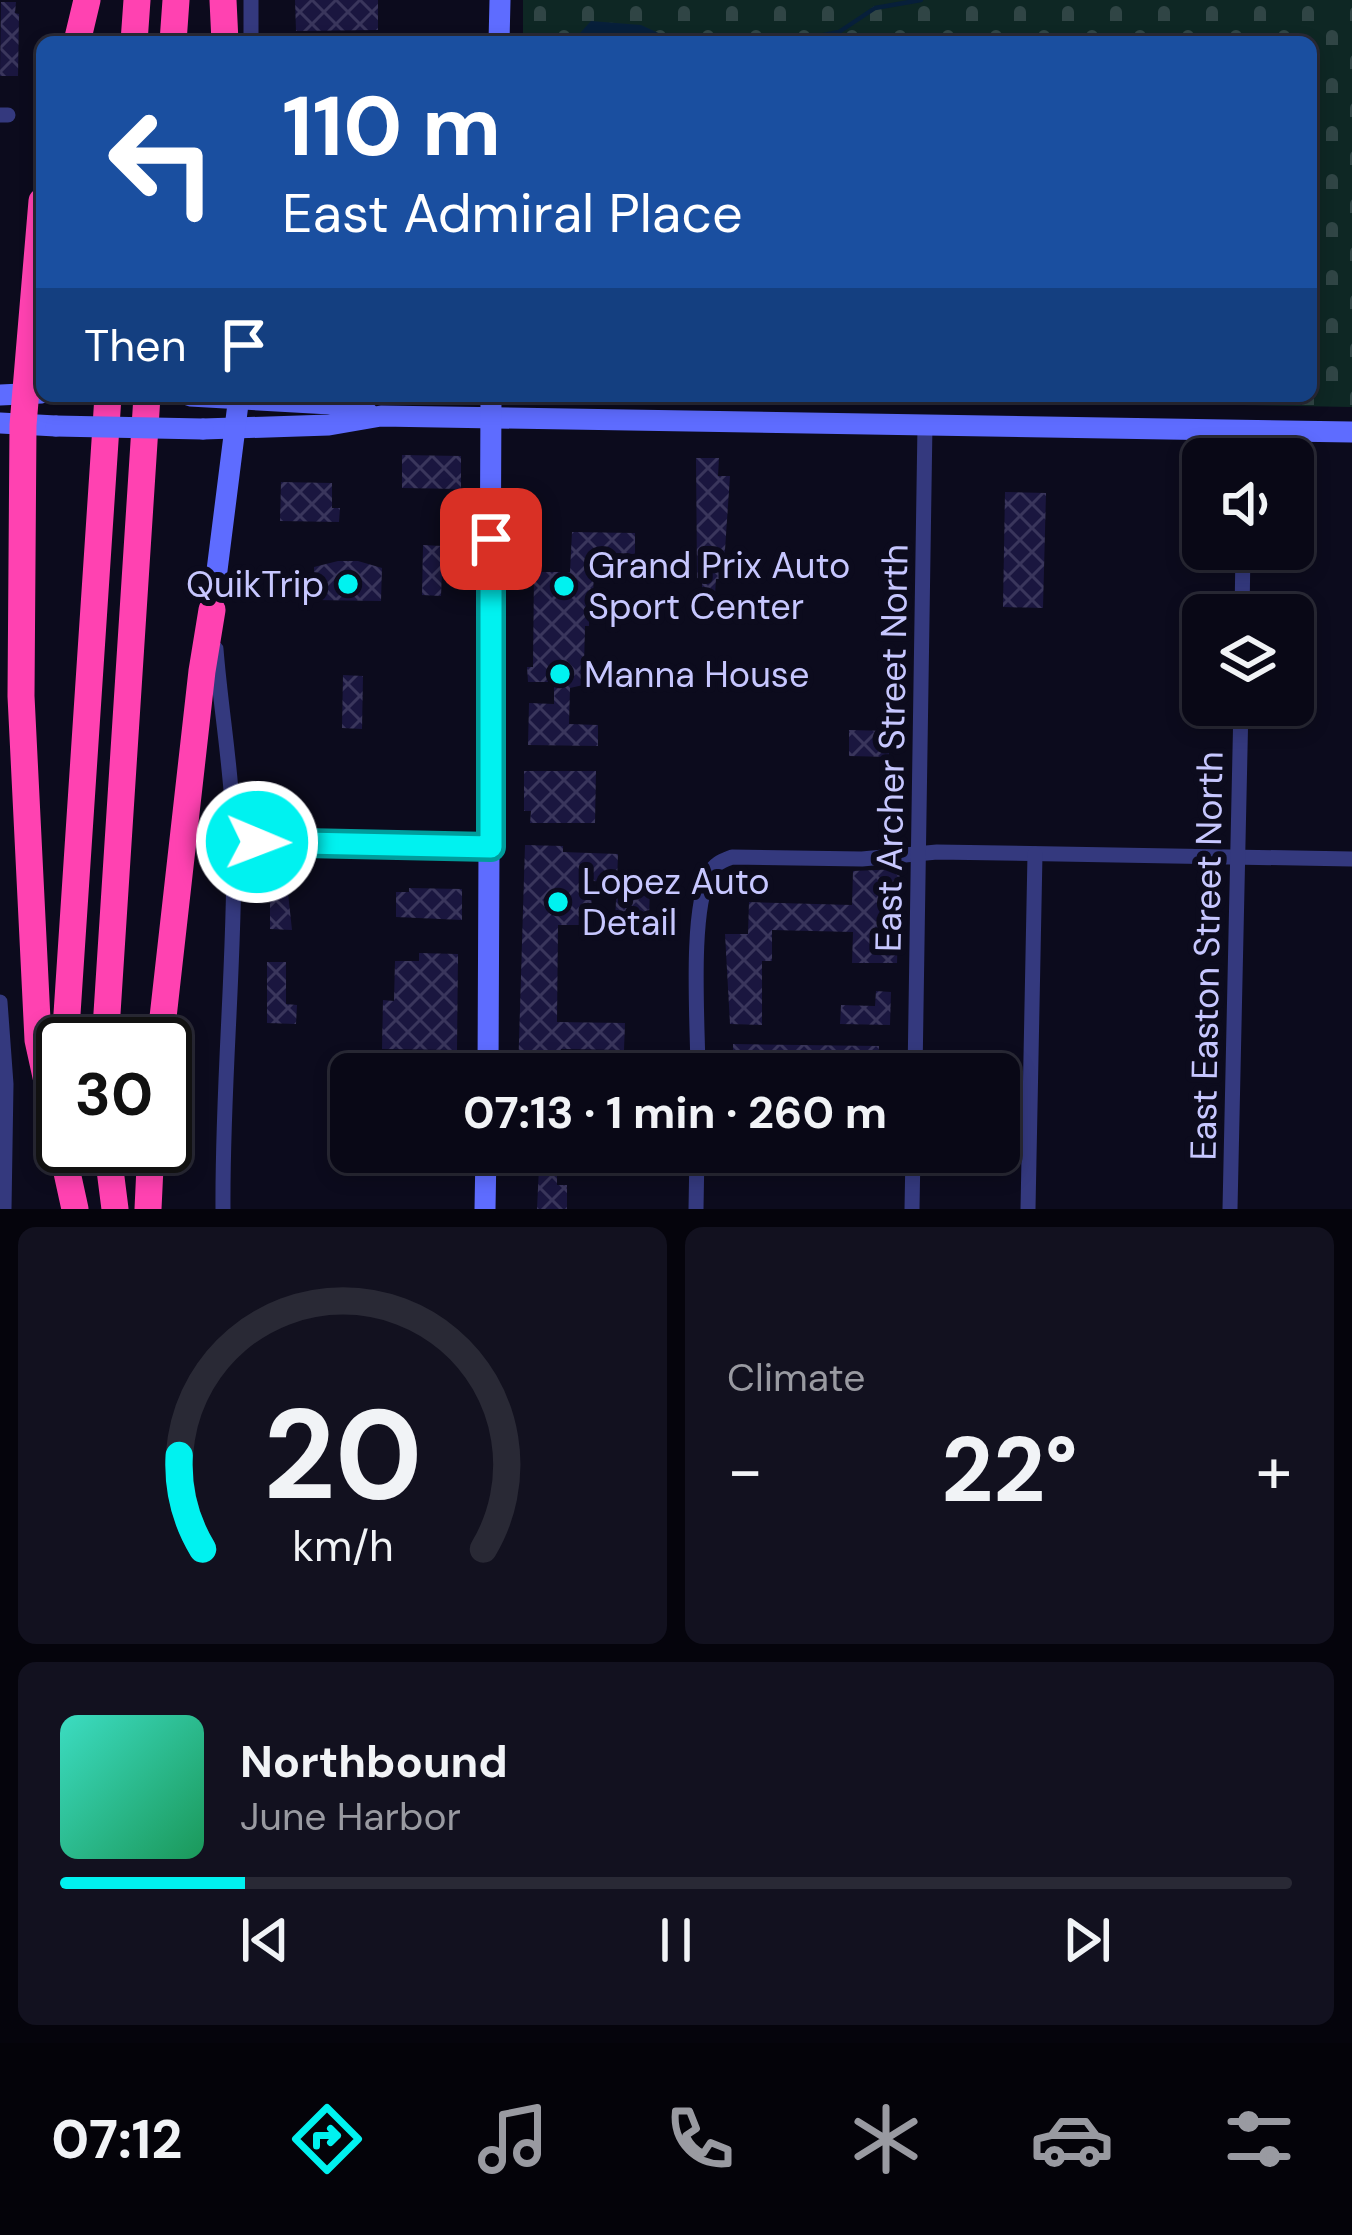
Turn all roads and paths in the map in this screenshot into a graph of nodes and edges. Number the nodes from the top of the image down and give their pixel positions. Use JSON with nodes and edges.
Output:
{"nodes":[{"id":1,"x":87,"y":0,"type":"edge"},
{"id":2,"x":137,"y":0,"type":"edge"},
{"id":3,"x":176,"y":0,"type":"edge"},
{"id":4,"x":223,"y":0,"type":"edge"},
{"id":5,"x":251,"y":0,"type":"edge"},
{"id":6,"x":500,"y":0,"type":"edge"},
{"id":7,"x":78,"y":36,"type":"edge"},
{"id":8,"x":134,"y":36,"type":"edge"},
{"id":9,"x":173,"y":36,"type":"edge"},
{"id":10,"x":224,"y":36,"type":"edge"},
{"id":11,"x":251,"y":36,"type":"edge"},
{"id":12,"x":499,"y":36,"type":"edge"},
{"id":13,"x":36,"y":259,"type":"edge"},
{"id":14,"x":22,"y":394,"type":"edge"},
{"id":15,"x":109,"y":402,"type":"edge"},
{"id":16,"x":147,"y":402,"type":"edge"},
{"id":17,"x":238,"y":402,"type":"edge"},
{"id":18,"x":304,"y":402,"type":"edge"},
{"id":19,"x":492,"y":406,"type":"edge"},
{"id":20,"x":381,"y":416,"type":"junction"},
{"id":21,"x":12,"y":424,"type":"edge"},
{"id":22,"x":926,"y":424,"type":"junction"},
{"id":23,"x":235,"y":428,"type":"junction"},
{"id":24,"x":1245,"y":429,"type":"junction"},
{"id":25,"x":1352,"y":431,"type":"edge"},
{"id":26,"x":1245,"y":438,"type":"edge"},
{"id":27,"x":212,"y":610,"type":"junction"},
{"id":28,"x":1240,"y":726,"type":"edge"},
{"id":29,"x":234,"y":842,"type":"junction"},
{"id":30,"x":491,"y":847,"type":"junction"},
{"id":31,"x":918,"y":854,"type":"junction"},
{"id":32,"x":1035,"y":854,"type":"junction"},
{"id":33,"x":1238,"y":856,"type":"junction"},
{"id":34,"x":1352,"y":859,"type":"edge"},
{"id":35,"x":0,"y":1002,"type":"edge"},
{"id":36,"x":67,"y":1017,"type":"edge"},
{"id":37,"x":107,"y":1017,"type":"edge"},
{"id":38,"x":163,"y":1017,"type":"edge"},
{"id":39,"x":488,"y":1053,"type":"edge"},
{"id":40,"x":698,"y":1053,"type":"edge"},
{"id":41,"x":915,"y":1053,"type":"edge"},
{"id":42,"x":72,"y":1173,"type":"edge"},
{"id":43,"x":110,"y":1173,"type":"edge"},
{"id":44,"x":150,"y":1173,"type":"edge"},
{"id":45,"x":486,"y":1173,"type":"edge"},
{"id":46,"x":697,"y":1173,"type":"edge"},
{"id":47,"x":913,"y":1173,"type":"edge"},
{"id":48,"x":4,"y":1209,"type":"edge"},
{"id":49,"x":75,"y":1209,"type":"edge"},
{"id":50,"x":115,"y":1209,"type":"edge"},
{"id":51,"x":148,"y":1209,"type":"edge"},
{"id":52,"x":223,"y":1209,"type":"edge"},
{"id":53,"x":485,"y":1209,"type":"edge"},
{"id":54,"x":696,"y":1209,"type":"edge"},
{"id":55,"x":912,"y":1209,"type":"edge"},
{"id":56,"x":1028,"y":1209,"type":"edge"},
{"id":57,"x":1230,"y":1209,"type":"edge"}],
"edges":[{"from":1,"to":7,"type":"highway"},
{"from":2,"to":8,"type":"highway"},
{"from":3,"to":9,"type":"highway"},
{"from":4,"to":10,"type":"highway"},
{"from":5,"to":11,"type":"street"},
{"from":6,"to":12,"type":"main road"},
{"from":13,"to":14,"type":"highway"},
{"from":14,"to":21,"type":"highway"},
{"from":15,"to":36,"type":"highway"},
{"from":16,"to":37,"type":"highway"},
{"from":17,"to":23,"type":"main road"},
{"from":18,"to":20,"type":"main road"},
{"from":19,"to":20,"type":"main road"},
{"from":19,"to":22,"type":"main road"},
{"from":19,"to":30,"type":"main road"},
{"from":20,"to":23,"type":"main road"},
{"from":21,"to":23,"type":"main road","bridge":true},
{"from":21,"to":49,"type":"highway"},
{"from":22,"to":24,"type":"main road"},
{"from":22,"to":31,"type":"street","name":"East Archer Street North"},
{"from":23,"to":27,"type":"main road"},
{"from":24,"to":25,"type":"main road"},
{"from":24,"to":26,"type":"street"},
{"from":27,"to":29,"type":"street"},
{"from":27,"to":38,"type":"highway"},
{"from":28,"to":33,"type":"street","name":"East Easton Street North"},
{"from":29,"to":30,"type":"street"},
{"from":29,"to":52,"type":"street"},
{"from":30,"to":39,"type":"main road"},
{"from":31,"to":32,"type":"street"},
{"from":31,"to":40,"type":"street"},
{"from":31,"to":41,"type":"street","name":"East Archer Street North"},
{"from":32,"to":33,"type":"street"},
{"from":32,"to":56,"type":"street"},
{"from":33,"to":34,"type":"street"},
{"from":33,"to":57,"type":"street","name":"East Easton Street North"},
{"from":35,"to":48,"type":"street"},
{"from":42,"to":49,"type":"highway"},
{"from":43,"to":50,"type":"highway"},
{"from":44,"to":51,"type":"highway"},
{"from":45,"to":53,"type":"main road"},
{"from":46,"to":54,"type":"street"},
{"from":47,"to":55,"type":"street"}]}
